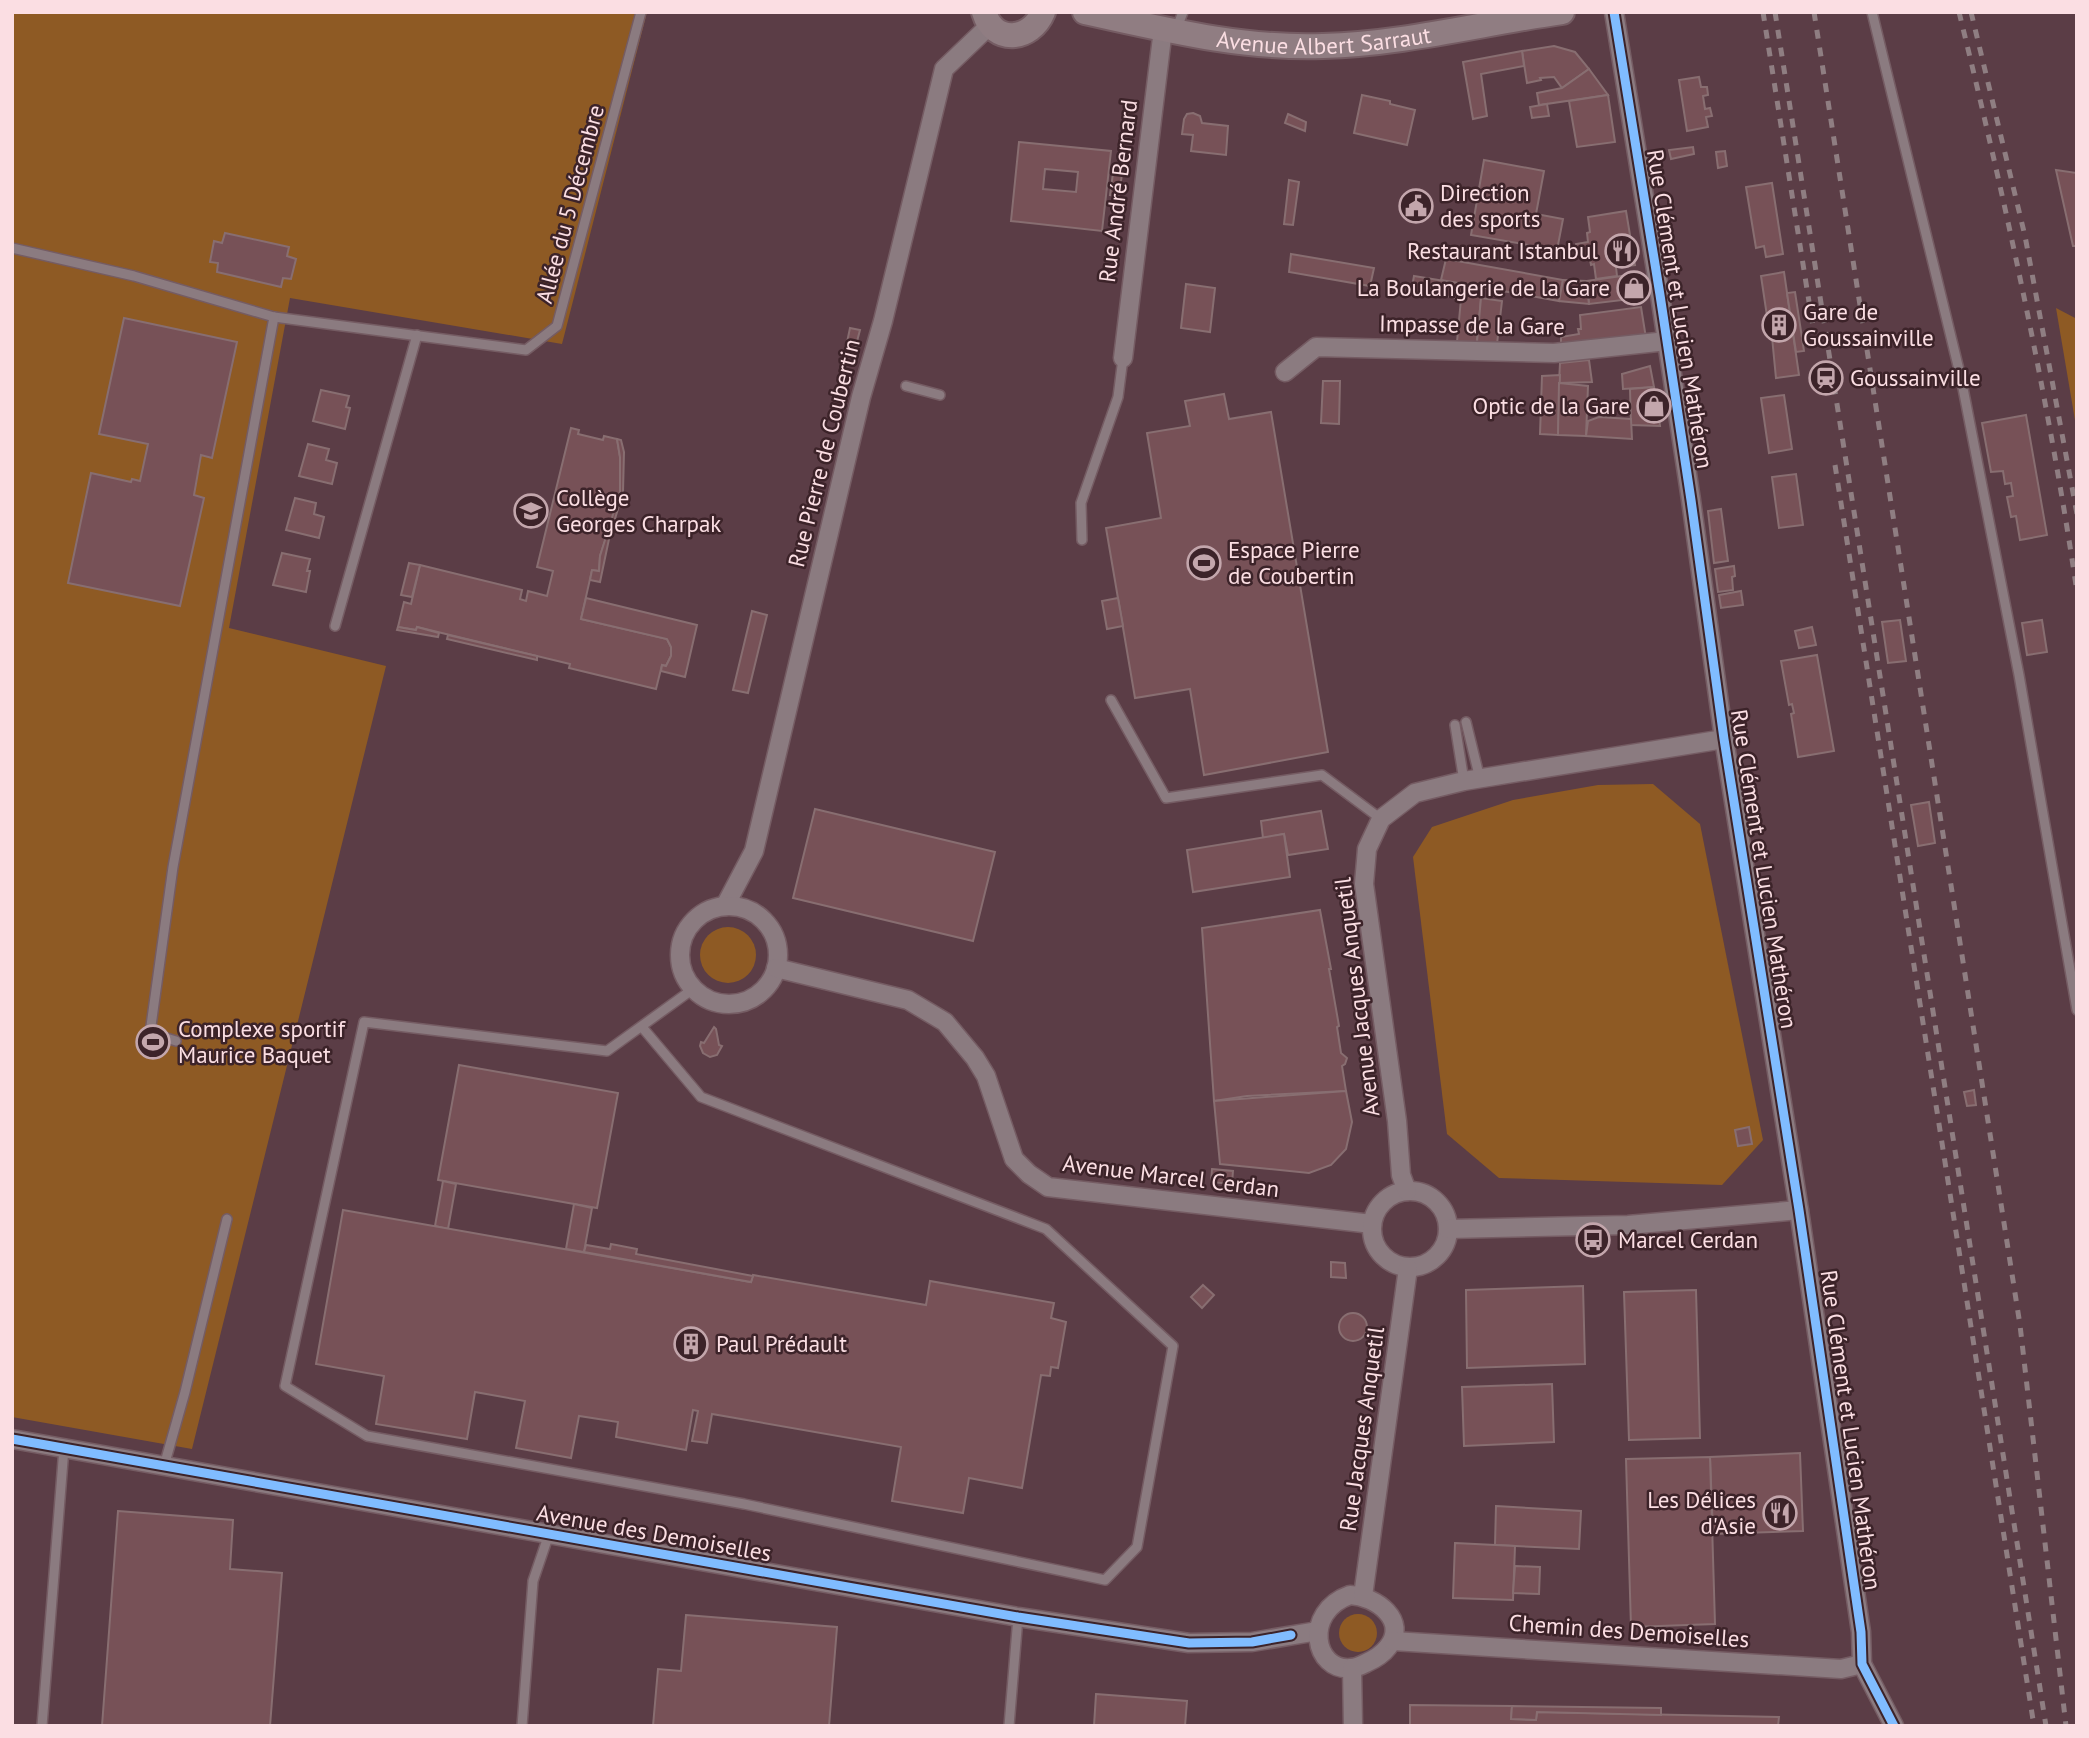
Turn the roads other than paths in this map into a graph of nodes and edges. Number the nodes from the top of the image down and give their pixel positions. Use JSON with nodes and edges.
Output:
{"nodes":[{"id":1,"x":641,"y":12,"type":"edge"},
{"id":2,"x":1043,"y":12,"type":"edge"},
{"id":3,"x":1085,"y":12,"type":"edge"},
{"id":4,"x":1561,"y":12,"type":"edge"},
{"id":5,"x":1614,"y":12,"type":"edge"},
{"id":6,"x":1872,"y":12,"type":"edge"},
{"id":7,"x":987,"y":18,"type":"edge"},
{"id":8,"x":1173,"y":24,"type":"edge"},
{"id":9,"x":12,"y":248,"type":"edge"},
{"id":10,"x":274,"y":317,"type":"junction"},
{"id":11,"x":417,"y":335,"type":"junction"},
{"id":12,"x":1667,"y":341,"type":"junction"},
{"id":13,"x":1123,"y":358,"type":"joint"},
{"id":14,"x":1285,"y":372,"type":"dead end"},
{"id":15,"x":906,"y":386,"type":"dead end"},
{"id":16,"x":940,"y":395,"type":"dead end"},
{"id":17,"x":1082,"y":540,"type":"dead end"},
{"id":18,"x":335,"y":626,"type":"dead end"},
{"id":19,"x":1111,"y":700,"type":"dead end"},
{"id":20,"x":1466,"y":722,"type":"dead end"},
{"id":21,"x":1455,"y":725,"type":"dead end"},
{"id":22,"x":1724,"y":739,"type":"junction"},
{"id":23,"x":1472,"y":780,"type":"junction"},
{"id":24,"x":1381,"y":819,"type":"junction"},
{"id":25,"x":725,"y":906,"type":"junction"},
{"id":26,"x":776,"y":968,"type":"junction"},
{"id":27,"x":692,"y":989,"type":"junction"},
{"id":28,"x":2077,"y":1010,"type":"edge"},
{"id":29,"x":642,"y":1027,"type":"junction"},
{"id":30,"x":177,"y":1041,"type":"dead end"},
{"id":31,"x":1407,"y":1191,"type":"junction"},
{"id":32,"x":1799,"y":1210,"type":"junction"},
{"id":33,"x":227,"y":1219,"type":"dead end"},
{"id":34,"x":1372,"y":1224,"type":"junction"},
{"id":35,"x":1448,"y":1229,"type":"junction"},
{"id":36,"x":1408,"y":1268,"type":"junction"},
{"id":37,"x":12,"y":1439,"type":"edge"},
{"id":38,"x":64,"y":1448,"type":"junction"},
{"id":39,"x":164,"y":1466,"type":"junction"},
{"id":40,"x":549,"y":1534,"type":"junction"},
{"id":41,"x":1363,"y":1596,"type":"junction"},
{"id":42,"x":1018,"y":1617,"type":"junction"},
{"id":43,"x":1318,"y":1631,"type":"junction"},
{"id":44,"x":1393,"y":1641,"type":"junction"},
{"id":45,"x":1862,"y":1664,"type":"junction"},
{"id":46,"x":1352,"y":1668,"type":"junction"},
{"id":47,"x":42,"y":1726,"type":"edge"},
{"id":48,"x":522,"y":1726,"type":"edge"},
{"id":49,"x":1009,"y":1726,"type":"edge"},
{"id":50,"x":1353,"y":1726,"type":"edge"},
{"id":51,"x":1894,"y":1726,"type":"edge"}],
"edges":[{"from":1,"to":11,"type":"lane","name":"Allée du 5 Décembre"},
{"from":2,"to":7,"type":"street"},
{"from":3,"to":8,"type":"street","name":"Avenue Albert Sarraut"},
{"from":4,"to":8,"type":"street","name":"Avenue Albert Sarraut"},
{"from":5,"to":12,"type":"street","name":"Rue Clément et Lucien Mathéron"},
{"from":6,"to":28,"type":"lane"},
{"from":7,"to":25,"type":"street","name":"Rue Pierre de Coubertin"},
{"from":8,"to":13,"type":"street","name":"Rue André Bernard"},
{"from":9,"to":10,"type":"lane","name":"Allée du 5 Décembre"},
{"from":10,"to":11,"type":"lane","name":"Allée du 5 Décembre"},
{"from":10,"to":30,"type":"lane"},
{"from":11,"to":18,"type":"lane"},
{"from":12,"to":14,"type":"street","name":"Impasse de la Gare"},
{"from":12,"to":22,"type":"street","name":"Rue Clément et Lucien Mathéron"},
{"from":13,"to":17,"type":"lane"},
{"from":15,"to":16,"type":"lane"},
{"from":19,"to":24,"type":"lane"},
{"from":20,"to":23,"type":"lane"},
{"from":21,"to":23,"type":"lane"},
{"from":22,"to":23,"type":"street","name":"Avenue Jacques Anquetil"},
{"from":22,"to":32,"type":"street","name":"Rue Clément et Lucien Mathéron"},
{"from":23,"to":24,"type":"street","name":"Avenue Jacques Anquetil"},
{"from":24,"to":31,"type":"street","name":"Avenue Jacques Anquetil"},
{"from":25,"to":26,"type":"street"},
{"from":25,"to":27,"type":"street"},
{"from":26,"to":27,"type":"street"},
{"from":26,"to":34,"type":"street","name":"Avenue Marcel Cerdan"},
{"from":27,"to":29,"type":"lane"},
{"from":29,"to":29,"type":"lane"},
{"from":31,"to":34,"type":"street"},
{"from":31,"to":35,"type":"street"},
{"from":32,"to":35,"type":"street"},
{"from":32,"to":45,"type":"street","name":"Rue Clément et Lucien Mathéron"},
{"from":33,"to":39,"type":"lane"},
{"from":34,"to":36,"type":"street"},
{"from":35,"to":36,"type":"street"},
{"from":36,"to":41,"type":"street","name":"Rue Jacques Anquetil"},
{"from":37,"to":38,"type":"street","name":"Avenue des Demoiselles"},
{"from":38,"to":39,"type":"street","name":"Avenue des Demoiselles"},
{"from":38,"to":47,"type":"lane"},
{"from":39,"to":40,"type":"street","name":"Avenue des Demoiselles"},
{"from":40,"to":42,"type":"street","name":"Avenue des Demoiselles"},
{"from":40,"to":48,"type":"lane"},
{"from":41,"to":43,"type":"street"},
{"from":41,"to":44,"type":"street"},
{"from":42,"to":43,"type":"street","name":"Avenue des Demoiselles"},
{"from":42,"to":49,"type":"lane"},
{"from":43,"to":46,"type":"street"},
{"from":44,"to":45,"type":"street","name":"Chemin des Demoiselles"},
{"from":44,"to":46,"type":"street"},
{"from":45,"to":51,"type":"street","name":"Rue Clément et Lucien Mathéron"},
{"from":46,"to":50,"type":"street"}]}
